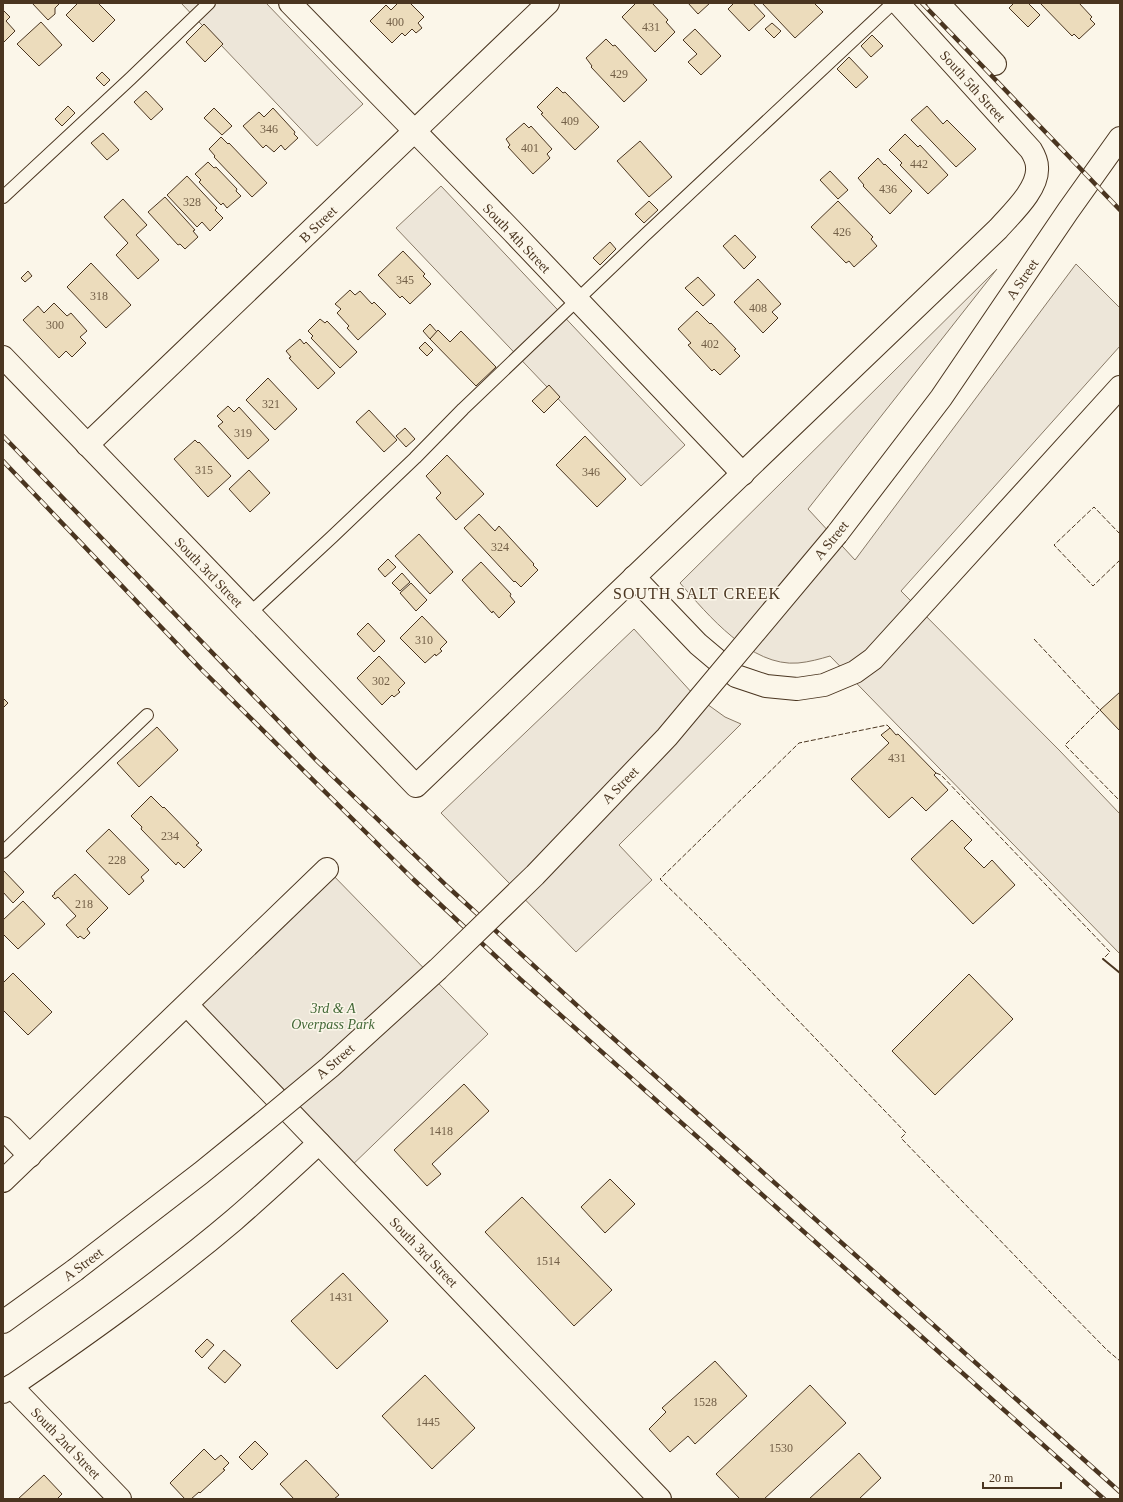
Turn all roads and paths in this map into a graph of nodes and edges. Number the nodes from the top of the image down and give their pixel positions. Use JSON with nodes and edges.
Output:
{"nodes":[{"id":1,"x":209,"y":3,"type":"edge"},
{"id":2,"x":290,"y":3,"type":"edge"},
{"id":3,"x":548,"y":3,"type":"edge"},
{"id":4,"x":893,"y":3,"type":"edge"},
{"id":5,"x":898,"y":3,"type":"edge"},
{"id":6,"x":938,"y":3,"type":"edge"},
{"id":7,"x":996,"y":64,"type":"dead end"},
{"id":8,"x":414,"y":132,"type":"junction"},
{"id":9,"x":1120,"y":138,"type":"edge"},
{"id":10,"x":3,"y":197,"type":"edge"},
{"id":11,"x":577,"y":300,"type":"junction"},
{"id":12,"x":3,"y":357,"type":"edge"},
{"id":13,"x":1120,"y":387,"type":"edge"},
{"id":14,"x":87,"y":445,"type":"junction"},
{"id":15,"x":743,"y":474,"type":"junction"},
{"id":16,"x":634,"y":577,"type":"junction"},
{"id":17,"x":249,"y":614,"type":"junction"},
{"id":18,"x":148,"y":715,"type":"dead end"},
{"id":19,"x":3,"y":852,"type":"edge"},
{"id":20,"x":327,"y":870,"type":"dead end"},
{"id":21,"x":187,"y":1005,"type":"junction"},
{"id":22,"x":3,"y":1128,"type":"edge"},
{"id":23,"x":319,"y":1143,"type":"junction"},
{"id":24,"x":30,"y":1156,"type":"junction"},
{"id":25,"x":3,"y":1181,"type":"edge"},
{"id":26,"x":3,"y":1322,"type":"edge"},
{"id":27,"x":7,"y":1389,"type":"edge"},
{"id":28,"x":120,"y":1499,"type":"edge"},
{"id":29,"x":660,"y":1499,"type":"edge"}],
"edges":[{"from":1,"to":10,"type":"lane"},
{"from":2,"to":8,"type":"street","name":"South 4th Street"},
{"from":3,"to":8,"type":"street","name":"B Street"},
{"from":4,"to":11,"type":"lane"},
{"from":5,"to":15,"type":"street","name":"South 5th Street"},
{"from":6,"to":7,"type":"street"},
{"from":8,"to":11,"type":"street","name":"South 4th Street"},
{"from":8,"to":14,"type":"street","name":"B Street"},
{"from":9,"to":26,"type":"street","name":"A Street","bridge":true},
{"from":11,"to":15,"type":"street","name":"South 4th Street"},
{"from":11,"to":17,"type":"lane"},
{"from":12,"to":14,"type":"street","name":"South 3rd Street"},
{"from":13,"to":16,"type":"street"},
{"from":14,"to":17,"type":"street","name":"South 3rd Street"},
{"from":15,"to":16,"type":"street"},
{"from":16,"to":17,"type":"street","name":"South 3rd Street"},
{"from":18,"to":19,"type":"lane"},
{"from":20,"to":21,"type":"street"},
{"from":21,"to":23,"type":"street","name":"South 3rd Street"},
{"from":21,"to":24,"type":"street"},
{"from":22,"to":24,"type":"street"},
{"from":23,"to":27,"type":"street"},
{"from":23,"to":29,"type":"street","name":"South 3rd Street"},
{"from":24,"to":25,"type":"street"},
{"from":27,"to":28,"type":"street","name":"South 2nd Street"}]}
